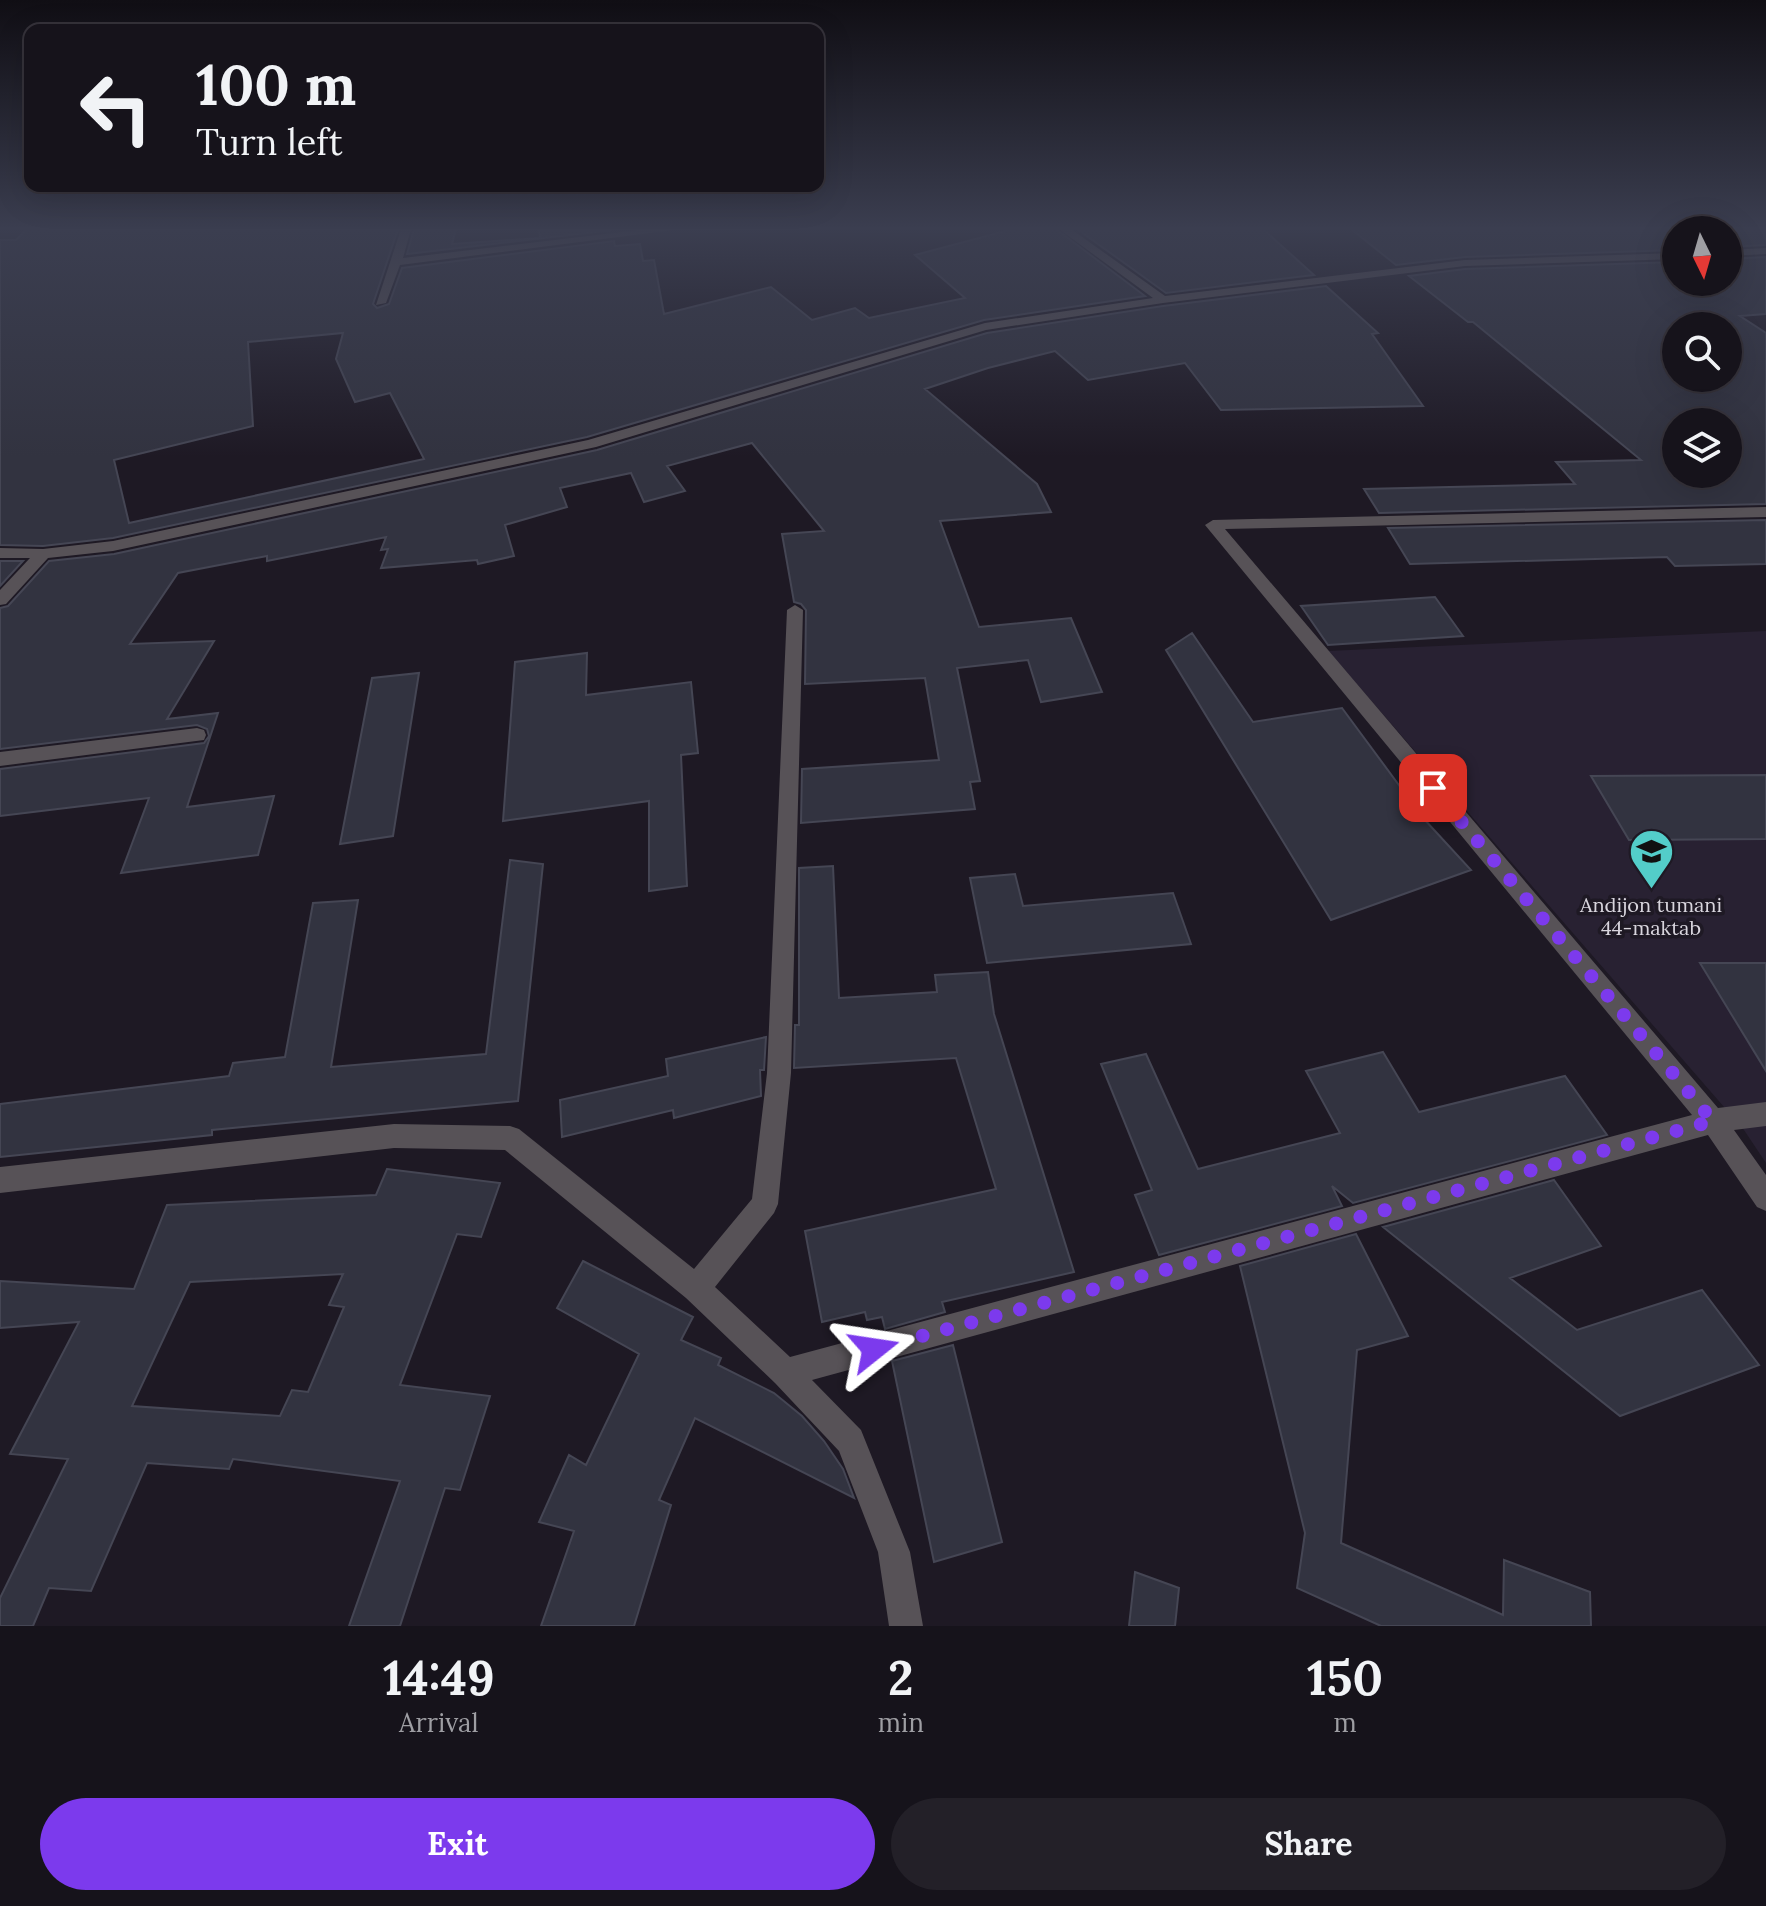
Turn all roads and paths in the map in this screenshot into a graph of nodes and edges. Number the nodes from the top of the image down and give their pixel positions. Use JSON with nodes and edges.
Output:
{"nodes":[{"id":1,"x":1131,"y":305,"type":"edge"},
{"id":2,"x":1766,"y":512,"type":"edge"},
{"id":3,"x":0,"y":553,"type":"edge"},
{"id":4,"x":43,"y":554,"type":"junction"},
{"id":5,"x":0,"y":600,"type":"edge"},
{"id":6,"x":795,"y":610,"type":"dead end"},
{"id":7,"x":197,"y":735,"type":"dead end"},
{"id":8,"x":0,"y":759,"type":"edge"},
{"id":9,"x":1766,"y":1114,"type":"edge"},
{"id":10,"x":1713,"y":1121,"type":"junction"},
{"id":11,"x":0,"y":1180,"type":"edge"},
{"id":12,"x":1766,"y":1198,"type":"edge"},
{"id":13,"x":696,"y":1288,"type":"junction"},
{"id":14,"x":785,"y":1373,"type":"junction"},
{"id":15,"x":906,"y":1626,"type":"edge"}],
"edges":[{"from":1,"to":4,"type":"street"},
{"from":2,"to":10,"type":"street"},
{"from":3,"to":4,"type":"street"},
{"from":4,"to":5,"type":"street"},
{"from":6,"to":13,"type":"street"},
{"from":7,"to":8,"type":"street"},
{"from":9,"to":10,"type":"street"},
{"from":10,"to":12,"type":"street"},
{"from":10,"to":14,"type":"street"},
{"from":11,"to":13,"type":"street"},
{"from":13,"to":14,"type":"street"},
{"from":14,"to":15,"type":"street"}]}
